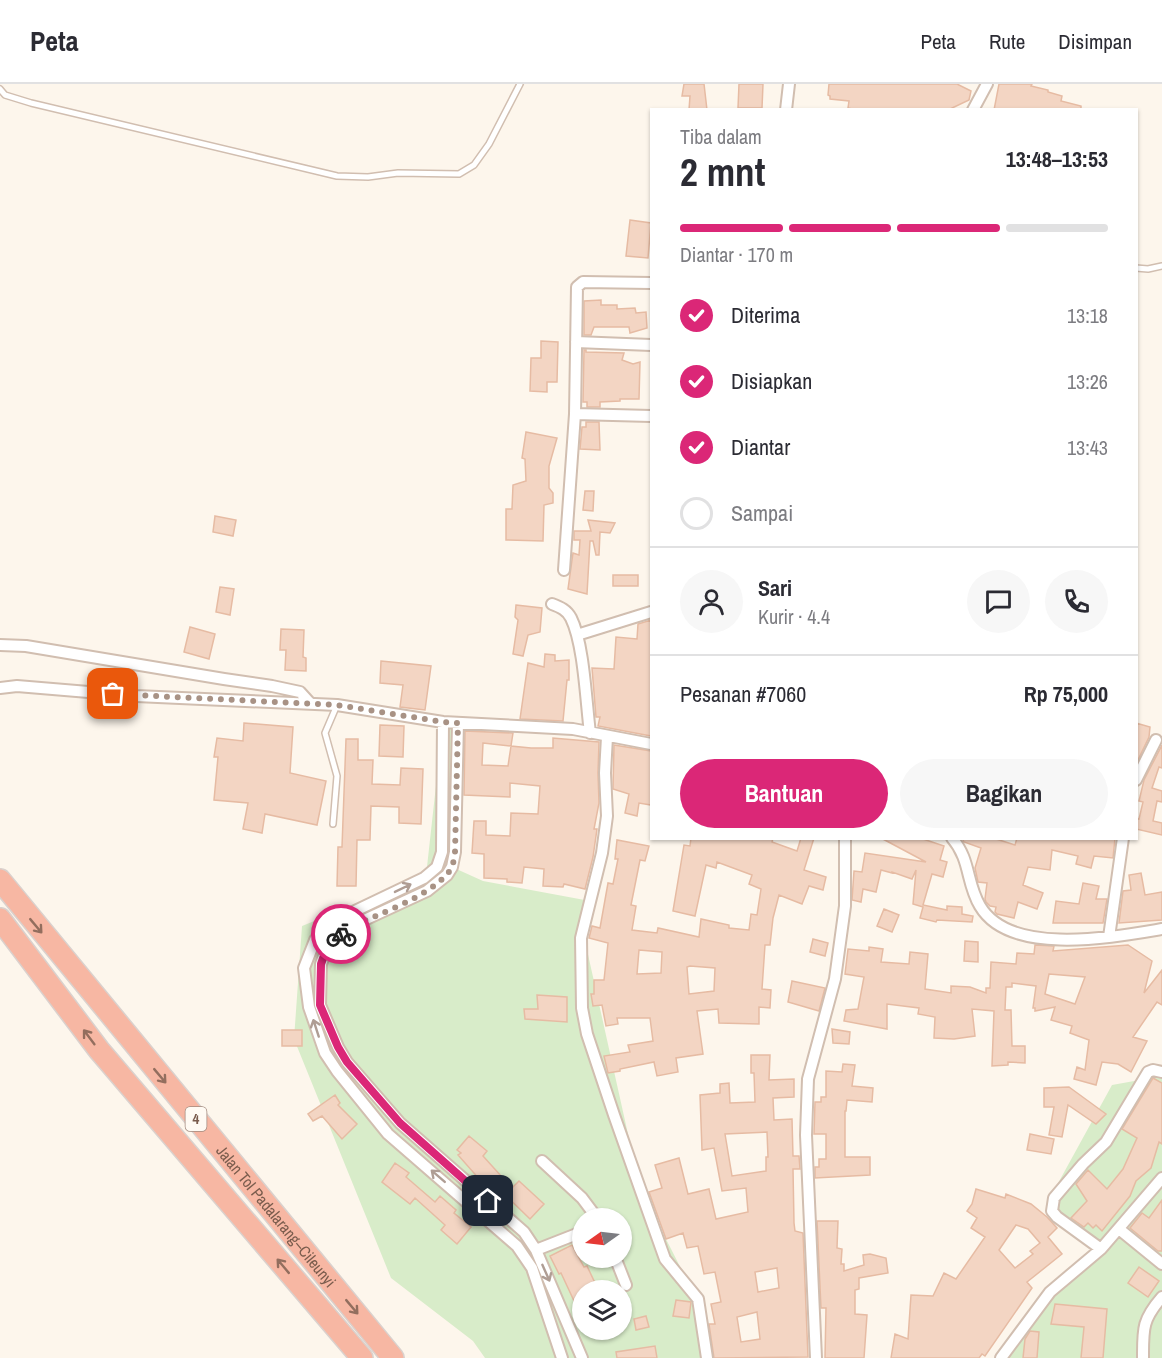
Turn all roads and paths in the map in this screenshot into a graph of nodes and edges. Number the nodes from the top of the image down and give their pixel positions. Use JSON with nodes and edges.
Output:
{"nodes":[{"id":1,"x":520,"y":84,"type":"edge"},
{"id":2,"x":789,"y":84,"type":"edge"},
{"id":3,"x":987,"y":84,"type":"edge"},
{"id":4,"x":0,"y":89,"type":"edge"},
{"id":5,"x":786,"y":108,"type":"edge"},
{"id":6,"x":974,"y":108,"type":"edge"},
{"id":7,"x":1162,"y":266,"type":"edge"},
{"id":8,"x":1138,"y":268,"type":"edge"},
{"id":9,"x":650,"y":283,"type":"edge"},
{"id":10,"x":576,"y":342,"type":"junction"},
{"id":11,"x":650,"y":345,"type":"edge"},
{"id":12,"x":575,"y":414,"type":"junction"},
{"id":13,"x":650,"y":416,"type":"edge"},
{"id":14,"x":564,"y":570,"type":"dead end"},
{"id":15,"x":552,"y":604,"type":"dead end"},
{"id":16,"x":650,"y":612,"type":"edge"},
{"id":17,"x":577,"y":635,"type":"junction"},
{"id":18,"x":0,"y":645,"type":"edge"},
{"id":19,"x":0,"y":688,"type":"edge"},
{"id":20,"x":310,"y":703,"type":"junction"},
{"id":21,"x":337,"y":705,"type":"junction"},
{"id":22,"x":443,"y":722,"type":"junction"},
{"id":23,"x":458,"y":723,"type":"junction"},
{"id":24,"x":590,"y":733,"type":"junction"},
{"id":25,"x":607,"y":737,"type":"junction"},
{"id":26,"x":1156,"y":740,"type":"dead end"},
{"id":27,"x":650,"y":744,"type":"edge"},
{"id":28,"x":1138,"y":776,"type":"edge"},
{"id":29,"x":333,"y":824,"type":"dead end"},
{"id":30,"x":845,"y":840,"type":"edge"},
{"id":31,"x":954,"y":840,"type":"edge"},
{"id":32,"x":1123,"y":840,"type":"edge"},
{"id":33,"x":442,"y":852,"type":"junction"},
{"id":34,"x":455,"y":852,"type":"junction"},
{"id":35,"x":0,"y":880,"type":"edge"},
{"id":36,"x":0,"y":919,"type":"edge"},
{"id":37,"x":1162,"y":929,"type":"edge"},
{"id":38,"x":1109,"y":938,"type":"junction"},
{"id":39,"x":1162,"y":1072,"type":"edge"},
{"id":40,"x":542,"y":1161,"type":"dead end"},
{"id":41,"x":1162,"y":1178,"type":"edge"},
{"id":42,"x":590,"y":1208,"type":"edge"},
{"id":43,"x":1119,"y":1229,"type":"junction"},
{"id":44,"x":572,"y":1236,"type":"edge"},
{"id":45,"x":1101,"y":1249,"type":"junction"},
{"id":46,"x":536,"y":1250,"type":"junction"},
{"id":47,"x":1162,"y":1264,"type":"edge"},
{"id":48,"x":1162,"y":1297,"type":"edge"},
{"id":49,"x":1158,"y":1309,"type":"edge"},
{"id":50,"x":362,"y":1358,"type":"edge"},
{"id":51,"x":393,"y":1358,"type":"edge"},
{"id":52,"x":562,"y":1358,"type":"edge"},
{"id":53,"x":582,"y":1358,"type":"edge"},
{"id":54,"x":707,"y":1358,"type":"edge"},
{"id":55,"x":816,"y":1358,"type":"edge"},
{"id":56,"x":1000,"y":1358,"type":"edge"},
{"id":57,"x":1143,"y":1358,"type":"edge"}],
"edges":[{"from":1,"to":4,"type":"lane"},
{"from":2,"to":5,"type":"street"},
{"from":3,"to":6,"type":"street"},
{"from":7,"to":8,"type":"lane"},
{"from":9,"to":10,"type":"street"},
{"from":10,"to":11,"type":"street"},
{"from":10,"to":12,"type":"street"},
{"from":12,"to":13,"type":"street"},
{"from":12,"to":14,"type":"street"},
{"from":15,"to":17,"type":"street"},
{"from":16,"to":17,"type":"street"},
{"from":17,"to":24,"type":"street"},
{"from":18,"to":20,"type":"street"},
{"from":19,"to":20,"type":"street"},
{"from":20,"to":21,"type":"street"},
{"from":21,"to":22,"type":"street"},
{"from":21,"to":29,"type":"lane"},
{"from":22,"to":23,"type":"street"},
{"from":22,"to":33,"type":"street"},
{"from":23,"to":24,"type":"street"},
{"from":23,"to":34,"type":"street"},
{"from":24,"to":25,"type":"street"},
{"from":25,"to":27,"type":"street"},
{"from":25,"to":54,"type":"street"},
{"from":26,"to":28,"type":"street"},
{"from":30,"to":55,"type":"street"},
{"from":31,"to":38,"type":"street"},
{"from":32,"to":38,"type":"street"},
{"from":33,"to":34,"type":"street"},
{"from":52,"to":33,"type":"street","one_way":true},
{"from":34,"to":46,"type":"street"},
{"from":35,"to":51,"type":"highway","name":"Jalan Tol Padalarang–Cileunyi","number":"4","one_way":true},
{"from":50,"to":36,"type":"highway","name":"Jalan Tol Padalarang–Cileunyi","number":"4","one_way":true},
{"from":37,"to":38,"type":"street"},
{"from":39,"to":45,"type":"street"},
{"from":40,"to":42,"type":"street"},
{"from":41,"to":43,"type":"street"},
{"from":43,"to":45,"type":"street"},
{"from":43,"to":47,"type":"street"},
{"from":44,"to":46,"type":"street"},
{"from":45,"to":56,"type":"street"},
{"from":46,"to":53,"type":"street","one_way":true},
{"from":48,"to":49,"type":"street"},
{"from":49,"to":57,"type":"street"}]}
